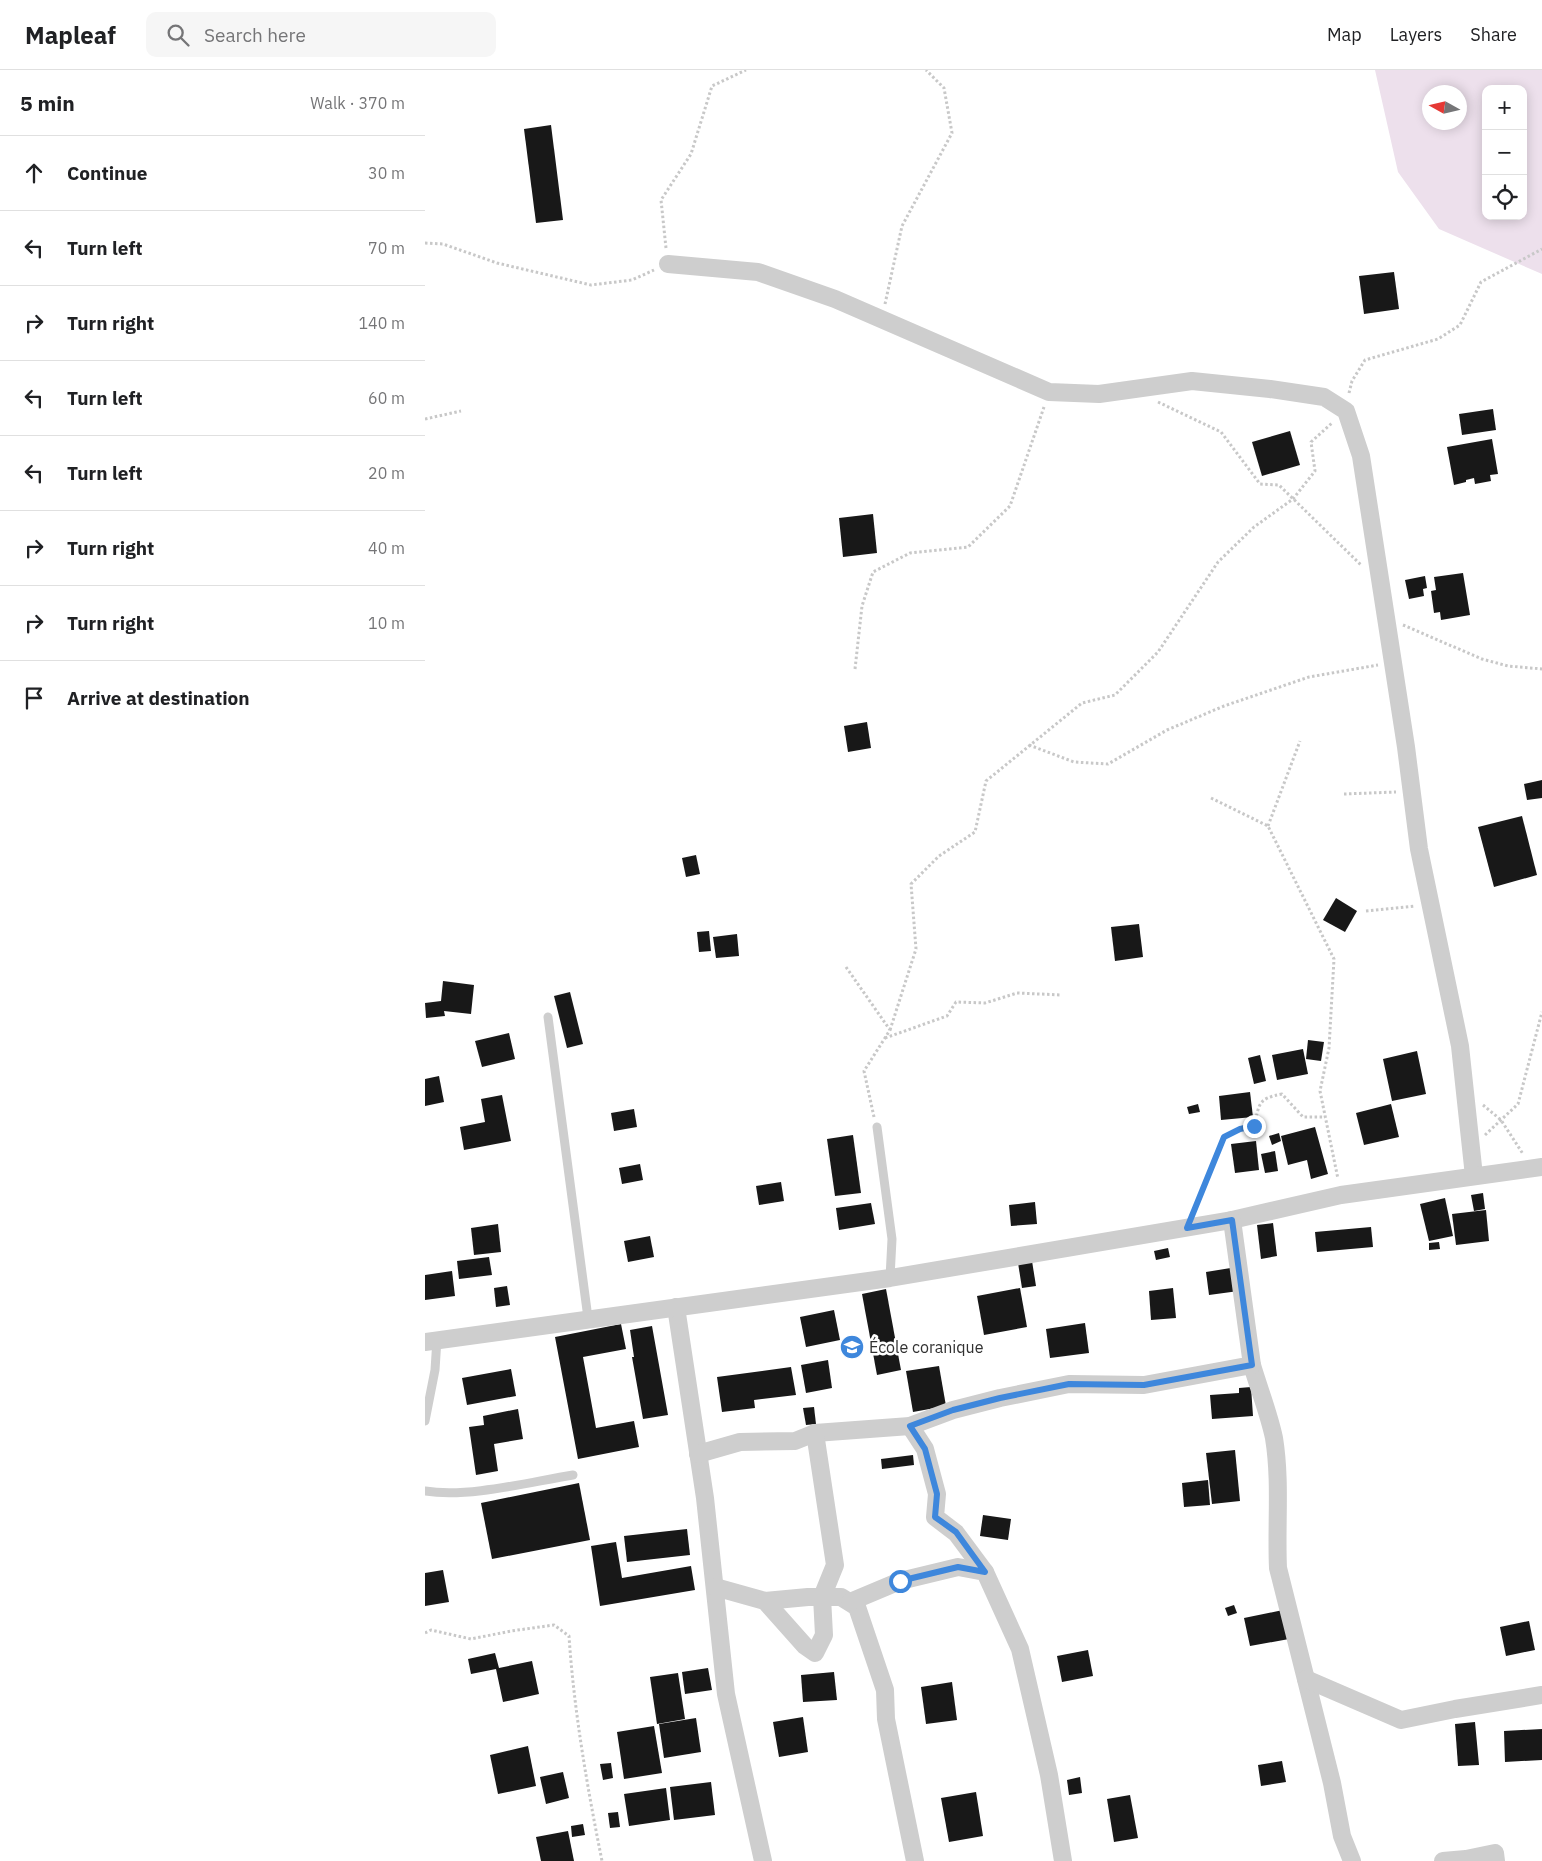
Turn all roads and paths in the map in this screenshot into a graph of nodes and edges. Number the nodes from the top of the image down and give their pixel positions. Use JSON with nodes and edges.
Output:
{"nodes":[{"id":1,"x":746,"y":70,"type":"edge"},
{"id":2,"x":925,"y":70,"type":"edge"},
{"id":3,"x":425,"y":243,"type":"edge"},
{"id":4,"x":1542,"y":249,"type":"edge"},
{"id":5,"x":668,"y":264,"type":"junction"},
{"id":6,"x":882,"y":320,"type":"junction"},
{"id":7,"x":1131,"y":390,"type":"junction"},
{"id":8,"x":1049,"y":392,"type":"junction"},
{"id":9,"x":461,"y":411,"type":"dead end"},
{"id":10,"x":1346,"y":411,"type":"junction"},
{"id":11,"x":425,"y":418,"type":"edge"},
{"id":12,"x":1293,"y":499,"type":"junction"},
{"id":13,"x":1381,"y":585,"type":"junction"},
{"id":14,"x":1399,"y":617,"type":"dead end"},
{"id":15,"x":1393,"y":662,"type":"junction"},
{"id":16,"x":855,"y":669,"type":"dead end"},
{"id":17,"x":1542,"y":669,"type":"edge"},
{"id":18,"x":1300,"y":741,"type":"dead end"},
{"id":19,"x":1029,"y":745,"type":"junction"},
{"id":20,"x":1412,"y":792,"type":"junction"},
{"id":21,"x":1344,"y":794,"type":"dead end"},
{"id":22,"x":1211,"y":798,"type":"dead end"},
{"id":23,"x":1268,"y":826,"type":"junction"},
{"id":24,"x":1430,"y":904,"type":"junction"},
{"id":25,"x":1366,"y":911,"type":"dead end"},
{"id":26,"x":846,"y":967,"type":"dead end"},
{"id":27,"x":1062,"y":995,"type":"dead end"},
{"id":28,"x":1542,"y":1012,"type":"edge"},
{"id":29,"x":547,"y":1017,"type":"dead end"},
{"id":30,"x":891,"y":1030,"type":"junction"},
{"id":31,"x":885,"y":1038,"type":"junction"},
{"id":32,"x":1465,"y":1090,"type":"junction"},
{"id":33,"x":1325,"y":1117,"type":"junction"},
{"id":34,"x":1501,"y":1120,"type":"junction"},
{"id":35,"x":877,"y":1127,"type":"joint"},
{"id":36,"x":1472,"y":1147,"type":"junction"},
{"id":37,"x":1538,"y":1168,"type":"edge"},
{"id":38,"x":1474,"y":1176,"type":"junction"},
{"id":39,"x":1341,"y":1196,"type":"junction"},
{"id":40,"x":1232,"y":1220,"type":"junction"},
{"id":41,"x":1187,"y":1228,"type":"junction"},
{"id":42,"x":890,"y":1278,"type":"junction"},
{"id":43,"x":676,"y":1307,"type":"junction"},
{"id":44,"x":588,"y":1318,"type":"junction"},
{"id":45,"x":431,"y":1341,"type":"edge"},
{"id":46,"x":1252,"y":1365,"type":"junction"},
{"id":47,"x":425,"y":1421,"type":"edge"},
{"id":48,"x":910,"y":1426,"type":"junction"},
{"id":49,"x":815,"y":1433,"type":"junction"},
{"id":50,"x":698,"y":1454,"type":"junction"},
{"id":51,"x":573,"y":1475,"type":"dead end"},
{"id":52,"x":425,"y":1491,"type":"edge"},
{"id":53,"x":985,"y":1572,"type":"junction"},
{"id":54,"x":715,"y":1587,"type":"junction"},
{"id":55,"x":822,"y":1597,"type":"junction"},
{"id":56,"x":765,"y":1601,"type":"junction"},
{"id":57,"x":850,"y":1602,"type":"junction"},
{"id":58,"x":425,"y":1633,"type":"edge"},
{"id":59,"x":1306,"y":1679,"type":"junction"},
{"id":60,"x":1542,"y":1695,"type":"edge"},
{"id":61,"x":602,"y":1861,"type":"edge"},
{"id":62,"x":763,"y":1861,"type":"edge"},
{"id":63,"x":915,"y":1861,"type":"edge"},
{"id":64,"x":1063,"y":1861,"type":"edge"},
{"id":65,"x":1352,"y":1861,"type":"edge"},
{"id":66,"x":1443,"y":1861,"type":"edge"},
{"id":67,"x":1496,"y":1861,"type":"edge"}],
"edges":[{"from":1,"to":5,"type":"path"},
{"from":2,"to":6,"type":"path"},
{"from":3,"to":5,"type":"path"},
{"from":4,"to":10,"type":"path"},
{"from":5,"to":6,"type":"street"},
{"from":6,"to":8,"type":"street"},
{"from":7,"to":8,"type":"street"},
{"from":7,"to":10,"type":"street"},
{"from":7,"to":12,"type":"path"},
{"from":8,"to":16,"type":"path"},
{"from":9,"to":11,"type":"path"},
{"from":10,"to":12,"type":"path"},
{"from":10,"to":13,"type":"street"},
{"from":12,"to":13,"type":"path"},
{"from":12,"to":19,"type":"path"},
{"from":13,"to":15,"type":"street"},
{"from":14,"to":17,"type":"path"},
{"from":15,"to":19,"type":"path"},
{"from":15,"to":20,"type":"street"},
{"from":18,"to":23,"type":"path"},
{"from":19,"to":30,"type":"path"},
{"from":20,"to":21,"type":"path"},
{"from":20,"to":24,"type":"street"},
{"from":22,"to":23,"type":"path"},
{"from":23,"to":33,"type":"path"},
{"from":24,"to":25,"type":"path"},
{"from":24,"to":32,"type":"street"},
{"from":26,"to":30,"type":"path"},
{"from":27,"to":31,"type":"path"},
{"from":28,"to":34,"type":"path"},
{"from":29,"to":44,"type":"lane"},
{"from":30,"to":31,"type":"path"},
{"from":31,"to":35,"type":"path"},
{"from":32,"to":34,"type":"path"},
{"from":32,"to":36,"type":"street"},
{"from":33,"to":39,"type":"path"},
{"from":33,"to":41,"type":"path"},
{"from":34,"to":36,"type":"path"},
{"from":34,"to":37,"type":"path"},
{"from":35,"to":42,"type":"lane"},
{"from":36,"to":38,"type":"street"},
{"from":37,"to":38,"type":"street"},
{"from":38,"to":39,"type":"street"},
{"from":39,"to":40,"type":"street"},
{"from":40,"to":41,"type":"street"},
{"from":40,"to":46,"type":"street"},
{"from":41,"to":42,"type":"street"},
{"from":42,"to":43,"type":"street"},
{"from":43,"to":44,"type":"street"},
{"from":43,"to":50,"type":"street"},
{"from":44,"to":45,"type":"street"},
{"from":45,"to":47,"type":"lane"},
{"from":46,"to":48,"type":"street"},
{"from":46,"to":59,"type":"street"},
{"from":48,"to":49,"type":"street"},
{"from":48,"to":53,"type":"street"},
{"from":49,"to":50,"type":"street"},
{"from":49,"to":55,"type":"street"},
{"from":50,"to":54,"type":"street"},
{"from":51,"to":52,"type":"lane"},
{"from":53,"to":57,"type":"street"},
{"from":53,"to":64,"type":"street"},
{"from":54,"to":56,"type":"street"},
{"from":54,"to":62,"type":"street"},
{"from":55,"to":56,"type":"street"},
{"from":55,"to":56,"type":"street"},
{"from":55,"to":57,"type":"street"},
{"from":57,"to":63,"type":"street"},
{"from":58,"to":61,"type":"path"},
{"from":59,"to":60,"type":"street"},
{"from":59,"to":65,"type":"street"},
{"from":66,"to":67,"type":"street"}]}
